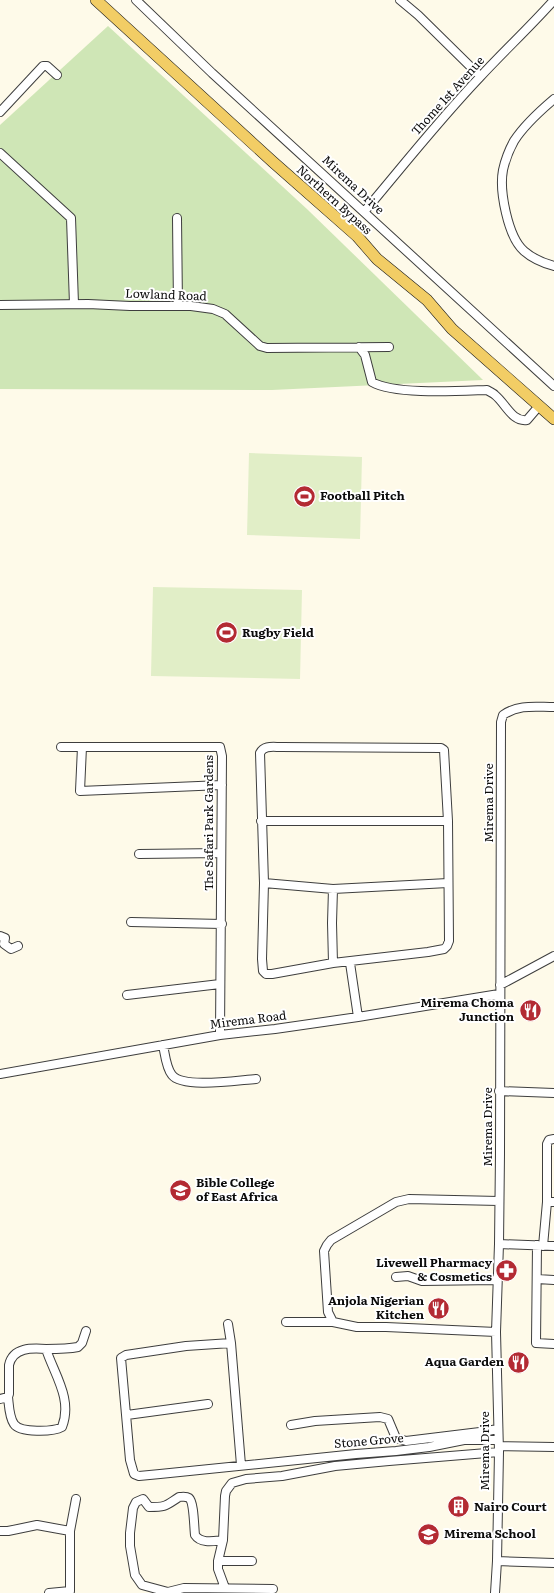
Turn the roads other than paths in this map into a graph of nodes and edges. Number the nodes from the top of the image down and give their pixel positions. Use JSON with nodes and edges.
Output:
{"nodes":[{"id":1,"x":96,"y":0,"type":"edge"},
{"id":2,"x":136,"y":0,"type":"edge"},
{"id":3,"x":400,"y":0,"type":"edge"},
{"id":4,"x":554,"y":0,"type":"edge"},
{"id":5,"x":57,"y":75,"type":"dead end"},
{"id":6,"x":480,"y":76,"type":"junction"},
{"id":7,"x":554,"y":99,"type":"edge"},
{"id":8,"x":0,"y":112,"type":"edge"},
{"id":9,"x":0,"y":153,"type":"edge"},
{"id":10,"x":364,"y":212,"type":"junction"},
{"id":11,"x":177,"y":218,"type":"dead end"},
{"id":12,"x":554,"y":266,"type":"edge"},
{"id":13,"x":74,"y":304,"type":"junction"},
{"id":14,"x":0,"y":306,"type":"edge"},
{"id":15,"x":178,"y":306,"type":"junction"},
{"id":16,"x":359,"y":347,"type":"junction"},
{"id":17,"x":389,"y":347,"type":"dead end"},
{"id":18,"x":554,"y":386,"type":"edge"},
{"id":19,"x":539,"y":406,"type":"junction"},
{"id":20,"x":554,"y":419,"type":"edge"},
{"id":21,"x":554,"y":707,"type":"edge"},
{"id":22,"x":82,"y":747,"type":"junction"},
{"id":23,"x":61,"y":748,"type":"dead end"},
{"id":24,"x":222,"y":785,"type":"junction"},
{"id":25,"x":448,"y":820,"type":"junction"},
{"id":26,"x":261,"y":821,"type":"junction"},
{"id":27,"x":221,"y":853,"type":"junction"},
{"id":28,"x":139,"y":854,"type":"dead end"},
{"id":29,"x":264,"y":883,"type":"junction"},
{"id":30,"x":448,"y":883,"type":"junction"},
{"id":31,"x":333,"y":888,"type":"junction"},
{"id":32,"x":131,"y":922,"type":"dead end"},
{"id":33,"x":222,"y":924,"type":"junction"},
{"id":34,"x":0,"y":936,"type":"edge"},
{"id":35,"x":18,"y":946,"type":"dead end"},
{"id":36,"x":554,"y":956,"type":"edge"},
{"id":37,"x":350,"y":963,"type":"junction"},
{"id":38,"x":333,"y":964,"type":"junction"},
{"id":39,"x":220,"y":984,"type":"junction"},
{"id":40,"x":500,"y":990,"type":"junction"},
{"id":41,"x":127,"y":995,"type":"dead end"},
{"id":42,"x":358,"y":1018,"type":"junction"},
{"id":43,"x":220,"y":1035,"type":"junction"},
{"id":44,"x":163,"y":1045,"type":"junction"},
{"id":45,"x":0,"y":1074,"type":"edge"},
{"id":46,"x":256,"y":1078,"type":"dead end"},
{"id":47,"x":499,"y":1091,"type":"junction"},
{"id":48,"x":554,"y":1093,"type":"edge"},
{"id":49,"x":554,"y":1139,"type":"edge"},
{"id":50,"x":499,"y":1201,"type":"junction"},
{"id":51,"x":550,"y":1202,"type":"edge"},
{"id":52,"x":499,"y":1244,"type":"junction"},
{"id":53,"x":540,"y":1245,"type":"junction"},
{"id":54,"x":554,"y":1246,"type":"edge"},
{"id":55,"x":396,"y":1277,"type":"dead end"},
{"id":56,"x":537,"y":1279,"type":"junction"},
{"id":57,"x":497,"y":1280,"type":"junction"},
{"id":58,"x":554,"y":1280,"type":"edge"},
{"id":59,"x":286,"y":1322,"type":"dead end"},
{"id":60,"x":333,"y":1322,"type":"junction"},
{"id":61,"x":228,"y":1324,"type":"dead end"},
{"id":62,"x":86,"y":1331,"type":"dead end"},
{"id":63,"x":496,"y":1332,"type":"junction"},
{"id":64,"x":231,"y":1343,"type":"junction"},
{"id":65,"x":554,"y":1344,"type":"edge"},
{"id":66,"x":46,"y":1349,"type":"junction"},
{"id":67,"x":4,"y":1398,"type":"edge"},
{"id":68,"x":208,"y":1404,"type":"dead end"},
{"id":69,"x":127,"y":1415,"type":"junction"},
{"id":70,"x":291,"y":1425,"type":"dead end"},
{"id":71,"x":498,"y":1429,"type":"junction"},
{"id":72,"x":498,"y":1446,"type":"junction"},
{"id":73,"x":554,"y":1446,"type":"edge"},
{"id":74,"x":241,"y":1465,"type":"junction"},
{"id":75,"x":76,"y":1499,"type":"dead end"},
{"id":76,"x":0,"y":1531,"type":"edge"},
{"id":77,"x":70,"y":1531,"type":"junction"},
{"id":78,"x":224,"y":1540,"type":"junction"},
{"id":79,"x":218,"y":1561,"type":"junction"},
{"id":80,"x":252,"y":1561,"type":"dead end"},
{"id":81,"x":497,"y":1561,"type":"junction"},
{"id":82,"x":554,"y":1563,"type":"edge"},
{"id":83,"x":225,"y":1588,"type":"junction"},
{"id":84,"x":273,"y":1589,"type":"dead end"},
{"id":85,"x":70,"y":1592,"type":"edge"},
{"id":86,"x":49,"y":1593,"type":"edge"},
{"id":87,"x":495,"y":1593,"type":"edge"}],
"edges":[{"from":1,"to":19,"type":"main road","name":"Northern Bypass"},
{"from":2,"to":10,"type":"street","name":"Mirema Drive"},
{"from":3,"to":6,"type":"street"},
{"from":4,"to":6,"type":"street","name":"Thome 1st Avenue"},
{"from":5,"to":8,"type":"street"},
{"from":6,"to":10,"type":"street","name":"Thome 1st Avenue"},
{"from":7,"to":12,"type":"street"},
{"from":9,"to":13,"type":"street"},
{"from":10,"to":18,"type":"street","name":"Mirema Drive"},
{"from":11,"to":15,"type":"street"},
{"from":13,"to":14,"type":"street","name":"Lowland Road"},
{"from":13,"to":15,"type":"street","name":"Lowland Road"},
{"from":15,"to":16,"type":"street","name":"Lowland Road"},
{"from":16,"to":17,"type":"street","name":"Lowland Road"},
{"from":16,"to":19,"type":"street"},
{"from":19,"to":20,"type":"main road","name":"Northern Bypass"},
{"from":21,"to":40,"type":"street","name":"Mirema Drive"},
{"from":22,"to":23,"type":"street","name":"The Safari Park Gardens"},
{"from":22,"to":24,"type":"street","name":"The Safari Park Gardens"},
{"from":22,"to":24,"type":"street"},
{"from":24,"to":27,"type":"street","name":"The Safari Park Gardens"},
{"from":25,"to":26,"type":"street"},
{"from":25,"to":26,"type":"street"},
{"from":25,"to":30,"type":"street"},
{"from":26,"to":29,"type":"street"},
{"from":27,"to":28,"type":"street"},
{"from":27,"to":33,"type":"street","name":"The Safari Park Gardens"},
{"from":29,"to":31,"type":"street"},
{"from":29,"to":38,"type":"street"},
{"from":30,"to":31,"type":"street"},
{"from":30,"to":37,"type":"street"},
{"from":31,"to":38,"type":"street"},
{"from":32,"to":33,"type":"street"},
{"from":33,"to":39,"type":"street","name":"The Safari Park Gardens"},
{"from":34,"to":35,"type":"street"},
{"from":36,"to":40,"type":"street","name":"Mirema Road"},
{"from":37,"to":38,"type":"street"},
{"from":37,"to":42,"type":"street"},
{"from":39,"to":41,"type":"street"},
{"from":39,"to":43,"type":"street","name":"The Safari Park Gardens"},
{"from":40,"to":42,"type":"street","name":"Mirema Road"},
{"from":40,"to":47,"type":"street","name":"Mirema Drive"},
{"from":42,"to":43,"type":"street","name":"Mirema Road"},
{"from":43,"to":44,"type":"street","name":"Mirema Road"},
{"from":44,"to":45,"type":"street","name":"Mirema Road"},
{"from":44,"to":46,"type":"street"},
{"from":47,"to":48,"type":"street"},
{"from":47,"to":50,"type":"street","name":"Mirema Drive"},
{"from":49,"to":51,"type":"street"},
{"from":50,"to":52,"type":"street","name":"Mirema Drive"},
{"from":50,"to":60,"type":"street"},
{"from":51,"to":53,"type":"street"},
{"from":52,"to":53,"type":"street"},
{"from":52,"to":57,"type":"street","name":"Mirema Drive"},
{"from":53,"to":54,"type":"street"},
{"from":53,"to":56,"type":"street"},
{"from":55,"to":57,"type":"street"},
{"from":56,"to":58,"type":"street"},
{"from":56,"to":65,"type":"street"},
{"from":57,"to":63,"type":"street","name":"Mirema Drive"},
{"from":59,"to":60,"type":"street"},
{"from":60,"to":63,"type":"street"},
{"from":61,"to":64,"type":"street"},
{"from":62,"to":66,"type":"street"},
{"from":63,"to":71,"type":"street","name":"Mirema Drive"},
{"from":64,"to":69,"type":"street","name":"Stone Grove"},
{"from":64,"to":74,"type":"street"},
{"from":66,"to":67,"type":"street"},
{"from":66,"to":67,"type":"street"},
{"from":68,"to":69,"type":"street"},
{"from":69,"to":74,"type":"street","name":"Stone Grove"},
{"from":70,"to":71,"type":"street"},
{"from":71,"to":72,"type":"street","name":"Mirema Drive"},
{"from":72,"to":73,"type":"street"},
{"from":72,"to":74,"type":"street","name":"Stone Grove"},
{"from":72,"to":78,"type":"street"},
{"from":72,"to":81,"type":"street","name":"Mirema Drive"},
{"from":75,"to":77,"type":"street"},
{"from":76,"to":77,"type":"street"},
{"from":77,"to":85,"type":"street"},
{"from":78,"to":79,"type":"street"},
{"from":78,"to":83,"type":"street"},
{"from":79,"to":80,"type":"street"},
{"from":79,"to":83,"type":"street"},
{"from":81,"to":82,"type":"street"},
{"from":81,"to":87,"type":"street","name":"Mirema Drive"},
{"from":83,"to":84,"type":"street"},
{"from":85,"to":86,"type":"street"}]}
